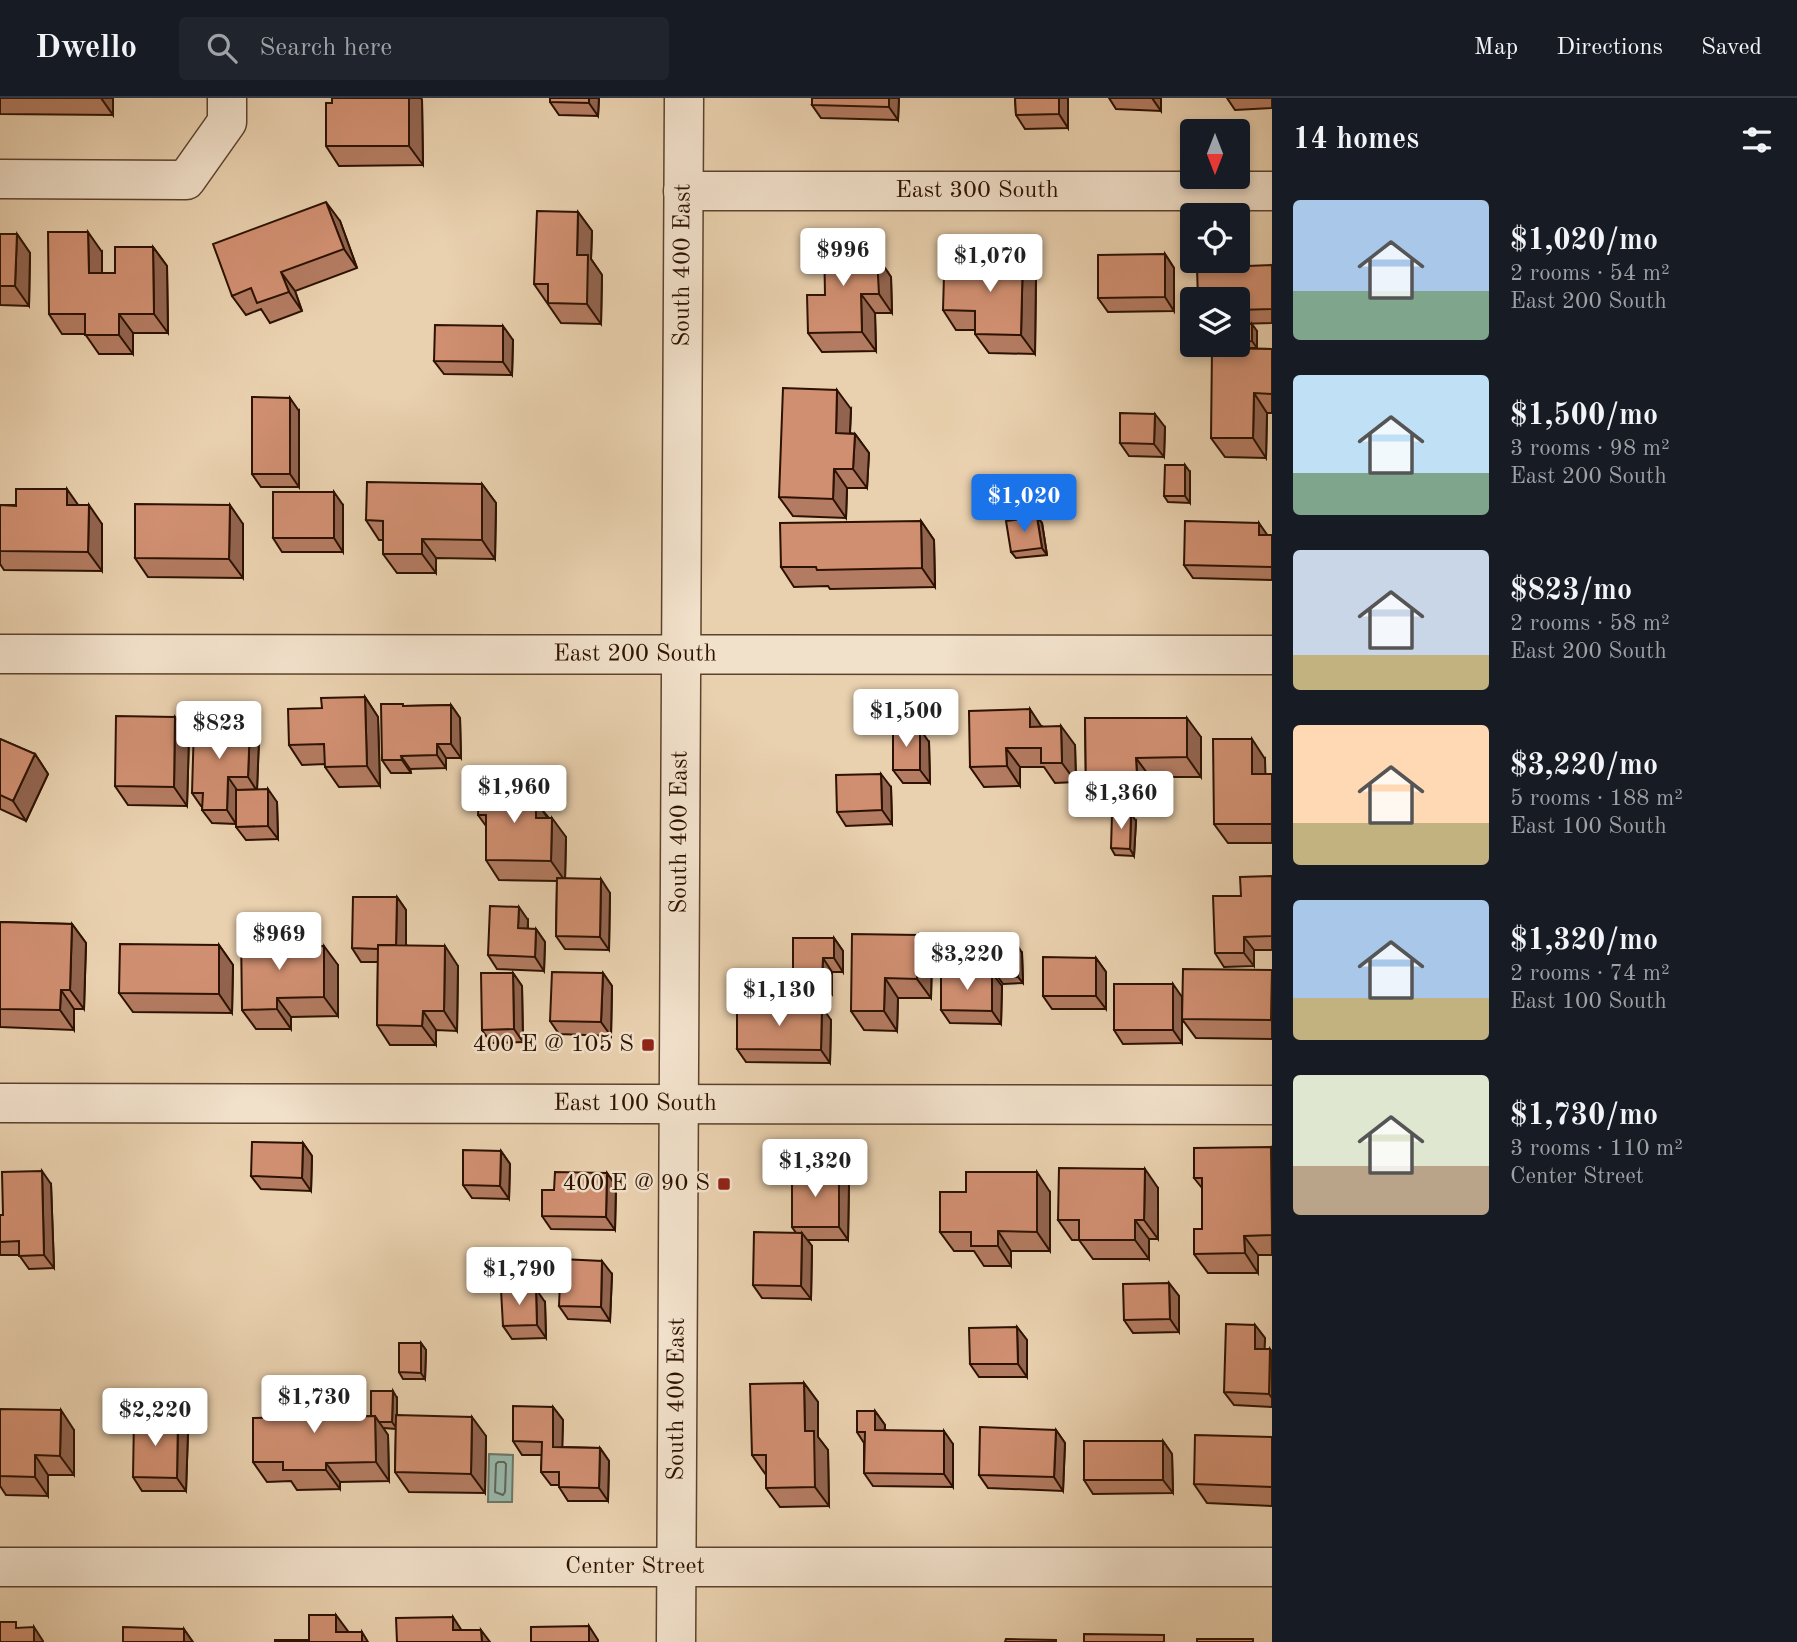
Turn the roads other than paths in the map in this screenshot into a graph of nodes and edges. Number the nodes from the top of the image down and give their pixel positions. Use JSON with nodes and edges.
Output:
{"nodes":[{"id":1,"x":227,"y":98,"type":"edge"},
{"id":2,"x":684,"y":98,"type":"edge"},
{"id":3,"x":0,"y":179,"type":"edge"},
{"id":4,"x":683,"y":191,"type":"junction"},
{"id":5,"x":1272,"y":191,"type":"edge"},
{"id":6,"x":0,"y":654,"type":"edge"},
{"id":7,"x":680,"y":654,"type":"junction"},
{"id":8,"x":1272,"y":655,"type":"edge"},
{"id":9,"x":0,"y":1103,"type":"edge"},
{"id":10,"x":677,"y":1104,"type":"junction"},
{"id":11,"x":1272,"y":1105,"type":"edge"},
{"id":12,"x":0,"y":1567,"type":"edge"},
{"id":13,"x":677,"y":1567,"type":"junction"},
{"id":14,"x":1272,"y":1567,"type":"edge"},
{"id":15,"x":676,"y":1642,"type":"edge"}],
"edges":[{"from":1,"to":3,"type":"street"},
{"from":2,"to":4,"type":"street","name":"South 400 East"},
{"from":4,"to":5,"type":"street","name":"East 300 South"},
{"from":4,"to":7,"type":"street","name":"South 400 East"},
{"from":6,"to":7,"type":"street","name":"East 200 South"},
{"from":7,"to":8,"type":"street","name":"East 200 South"},
{"from":7,"to":10,"type":"street","name":"South 400 East"},
{"from":9,"to":10,"type":"street","name":"East 100 South"},
{"from":10,"to":11,"type":"street","name":"East 100 South"},
{"from":10,"to":13,"type":"street","name":"South 400 East"},
{"from":12,"to":13,"type":"street","name":"Center Street"},
{"from":13,"to":14,"type":"street","name":"Center Street"},
{"from":13,"to":15,"type":"street","name":"South 400 East"}]}
